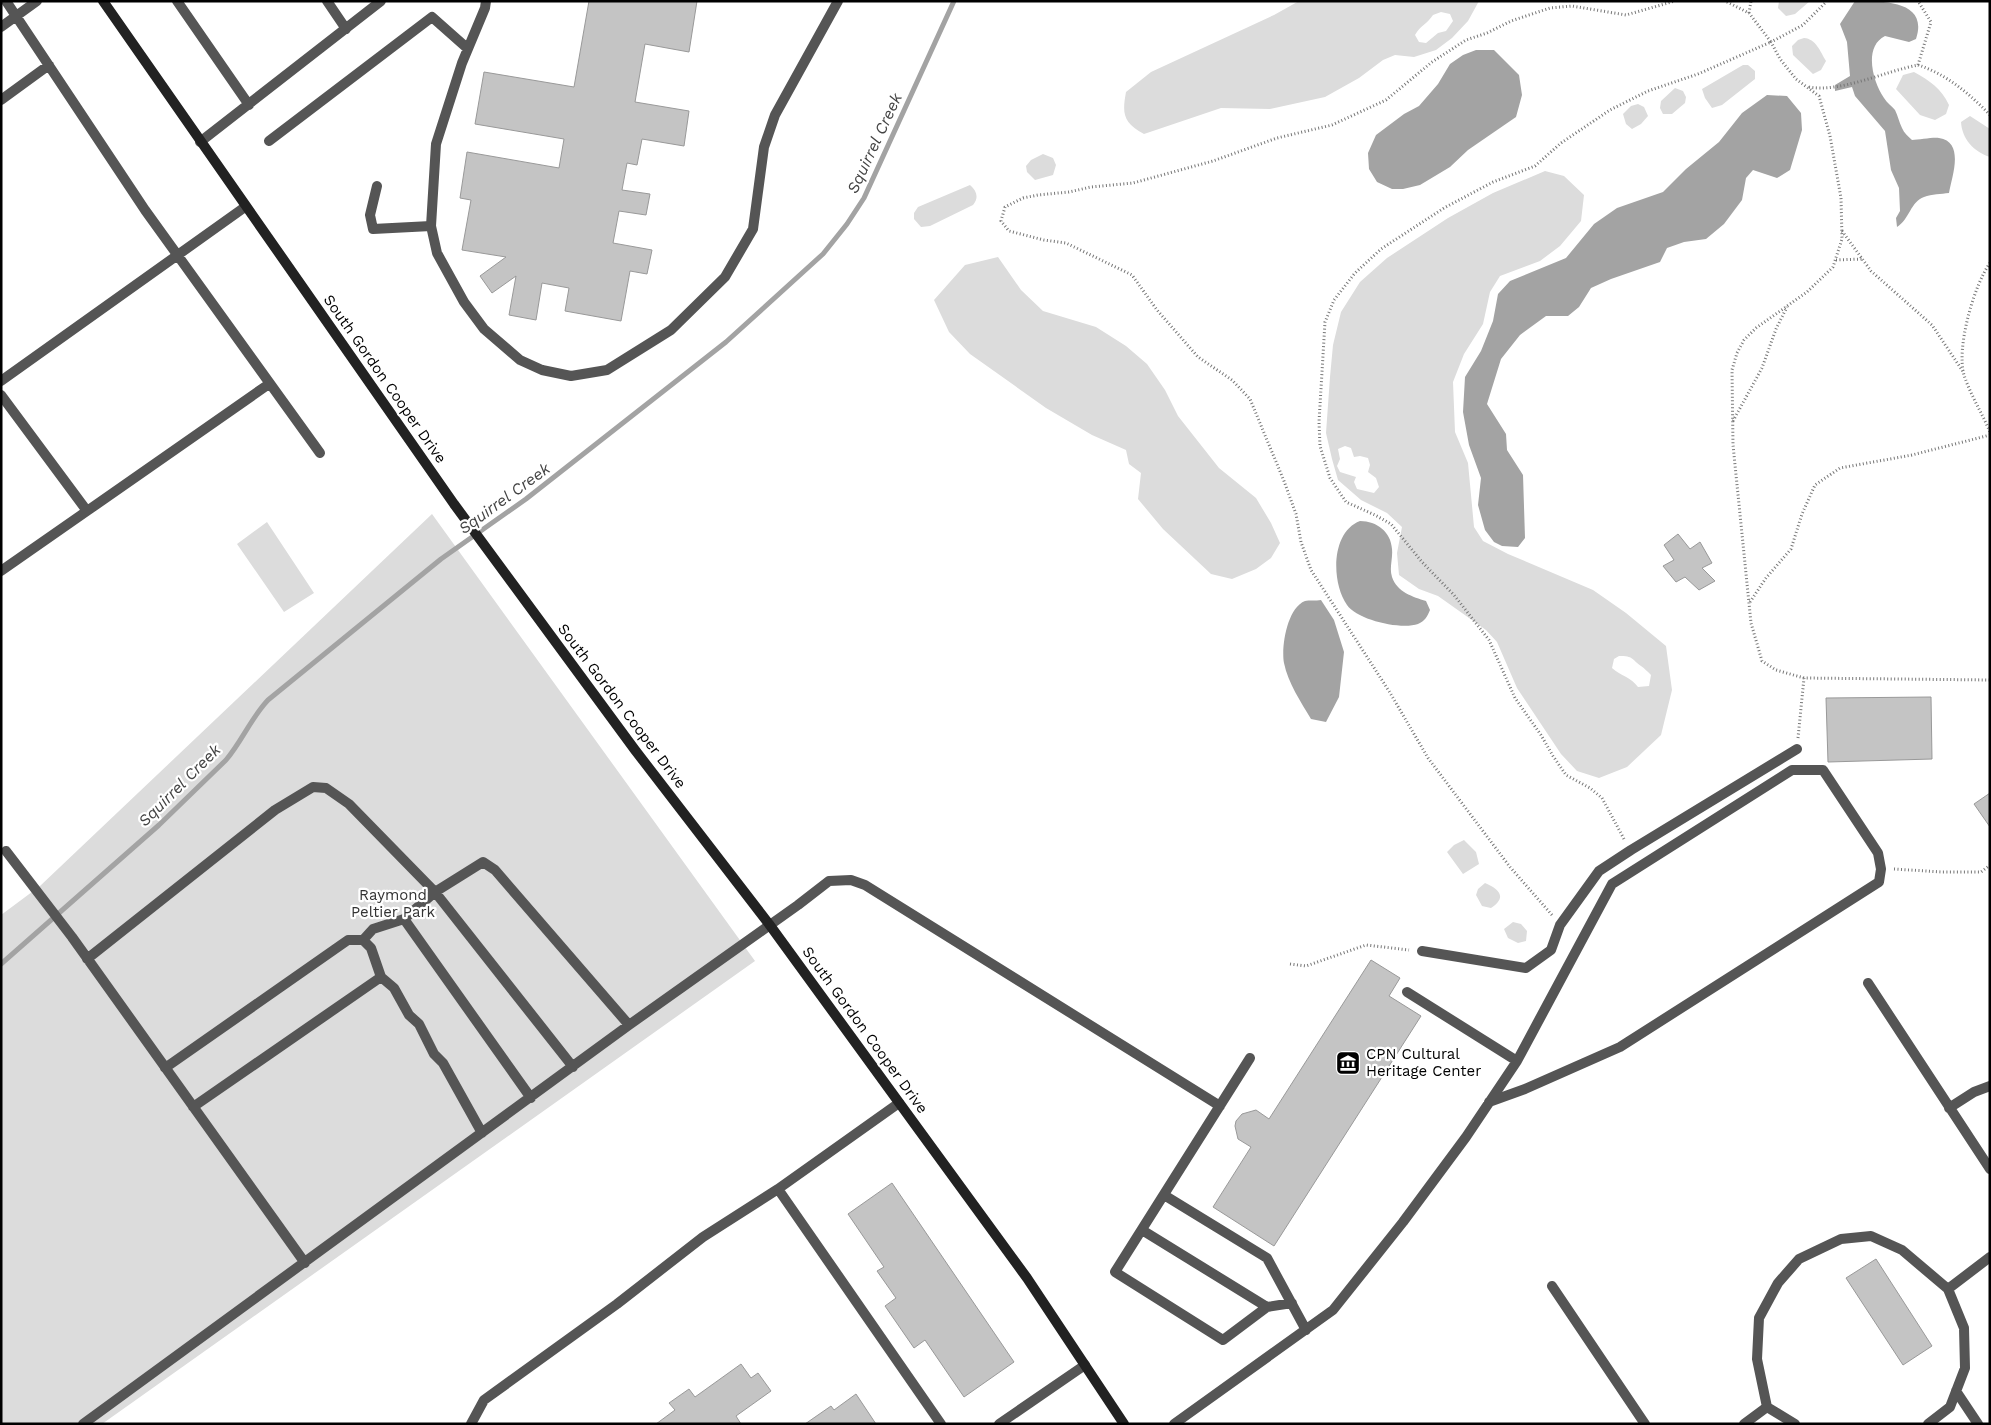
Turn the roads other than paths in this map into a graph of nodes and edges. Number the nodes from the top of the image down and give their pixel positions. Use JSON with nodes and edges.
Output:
{"nodes":[{"id":1,"x":6,"y":1,"type":"edge"},
{"id":2,"x":37,"y":1,"type":"edge"},
{"id":3,"x":104,"y":1,"type":"edge"},
{"id":4,"x":177,"y":1,"type":"edge"},
{"id":5,"x":327,"y":1,"type":"edge"},
{"id":6,"x":381,"y":1,"type":"edge"},
{"id":7,"x":486,"y":1,"type":"edge"},
{"id":8,"x":838,"y":1,"type":"edge"},
{"id":9,"x":15,"y":16,"type":"junction"},
{"id":10,"x":1,"y":26,"type":"edge"},
{"id":11,"x":346,"y":29,"type":"junction"},
{"id":12,"x":467,"y":48,"type":"junction"},
{"id":13,"x":48,"y":66,"type":"junction"},
{"id":14,"x":1,"y":100,"type":"edge"},
{"id":15,"x":249,"y":105,"type":"junction"},
{"id":16,"x":269,"y":141,"type":"dead end"},
{"id":17,"x":200,"y":142,"type":"junction"},
{"id":18,"x":377,"y":186,"type":"dead end"},
{"id":19,"x":245,"y":207,"type":"junction"},
{"id":20,"x":431,"y":226,"type":"junction"},
{"id":21,"x":177,"y":255,"type":"junction"},
{"id":22,"x":1,"y":381,"type":"edge"},
{"id":23,"x":269,"y":384,"type":"junction"},
{"id":24,"x":1,"y":395,"type":"edge"},
{"id":25,"x":320,"y":453,"type":"dead end"},
{"id":26,"x":87,"y":511,"type":"junction"},
{"id":27,"x":1,"y":571,"type":"edge"},
{"id":28,"x":1797,"y":749,"type":"road end"},
{"id":29,"x":3,"y":850,"type":"edge"},
{"id":30,"x":435,"y":892,"type":"junction"},
{"id":31,"x":404,"y":918,"type":"junction"},
{"id":32,"x":769,"y":924,"type":"junction"},
{"id":33,"x":364,"y":940,"type":"junction"},
{"id":34,"x":1422,"y":951,"type":"road end"},
{"id":35,"x":87,"y":959,"type":"junction"},
{"id":36,"x":381,"y":977,"type":"junction"},
{"id":37,"x":1868,"y":983,"type":"dead end"},
{"id":38,"x":1406,"y":992,"type":"dead end"},
{"id":39,"x":629,"y":1025,"type":"junction"},
{"id":40,"x":1250,"y":1058,"type":"dead end"},
{"id":41,"x":1517,"y":1061,"type":"junction"},
{"id":42,"x":573,"y":1066,"type":"junction"},
{"id":43,"x":165,"y":1068,"type":"junction"},
{"id":44,"x":1990,"y":1086,"type":"edge"},
{"id":45,"x":530,"y":1098,"type":"junction"},
{"id":46,"x":1489,"y":1102,"type":"junction"},
{"id":47,"x":899,"y":1103,"type":"junction"},
{"id":48,"x":1220,"y":1106,"type":"junction"},
{"id":49,"x":193,"y":1107,"type":"junction"},
{"id":50,"x":1950,"y":1108,"type":"junction"},
{"id":51,"x":482,"y":1133,"type":"junction"},
{"id":52,"x":1990,"y":1169,"type":"edge"},
{"id":53,"x":778,"y":1189,"type":"junction"},
{"id":54,"x":1164,"y":1195,"type":"junction"},
{"id":55,"x":1142,"y":1230,"type":"junction"},
{"id":56,"x":1990,"y":1257,"type":"edge"},
{"id":57,"x":305,"y":1263,"type":"junction"},
{"id":58,"x":1552,"y":1286,"type":"dead end"},
{"id":59,"x":1948,"y":1289,"type":"junction"},
{"id":60,"x":1292,"y":1303,"type":"junction"},
{"id":61,"x":1267,"y":1307,"type":"junction"},
{"id":62,"x":1306,"y":1330,"type":"junction"},
{"id":63,"x":1085,"y":1365,"type":"junction"},
{"id":64,"x":1956,"y":1391,"type":"junction"},
{"id":65,"x":1767,"y":1408,"type":"junction"},
{"id":66,"x":83,"y":1424,"type":"edge"},
{"id":67,"x":471,"y":1424,"type":"edge"},
{"id":68,"x":941,"y":1424,"type":"edge"},
{"id":69,"x":999,"y":1424,"type":"edge"},
{"id":70,"x":1124,"y":1424,"type":"edge"},
{"id":71,"x":1174,"y":1424,"type":"edge"},
{"id":72,"x":1645,"y":1424,"type":"edge"},
{"id":73,"x":1744,"y":1424,"type":"edge"},
{"id":74,"x":1796,"y":1424,"type":"edge"},
{"id":75,"x":1928,"y":1424,"type":"edge"},
{"id":76,"x":1978,"y":1424,"type":"edge"}],
"edges":[{"from":1,"to":9,"type":"street"},
{"from":2,"to":9,"type":"street"},
{"from":3,"to":17,"type":"main road","name":"South Gordon Cooper Drive"},
{"from":4,"to":15,"type":"street"},
{"from":5,"to":11,"type":"street"},
{"from":6,"to":11,"type":"street"},
{"from":7,"to":12,"type":"street"},
{"from":8,"to":20,"type":"street"},
{"from":9,"to":10,"type":"street"},
{"from":9,"to":13,"type":"street"},
{"from":11,"to":15,"type":"street"},
{"from":12,"to":16,"type":"street"},
{"from":12,"to":20,"type":"street"},
{"from":13,"to":14,"type":"street"},
{"from":13,"to":21,"type":"street"},
{"from":15,"to":17,"type":"street"},
{"from":17,"to":19,"type":"main road","name":"South Gordon Cooper Drive"},
{"from":18,"to":20,"type":"street"},
{"from":19,"to":21,"type":"street"},
{"from":19,"to":32,"type":"main road","name":"South Gordon Cooper Drive"},
{"from":21,"to":22,"type":"street"},
{"from":21,"to":23,"type":"street"},
{"from":23,"to":25,"type":"street"},
{"from":23,"to":26,"type":"street"},
{"from":24,"to":26,"type":"street"},
{"from":26,"to":27,"type":"street"},
{"from":28,"to":34,"type":"street"},
{"from":29,"to":35,"type":"street"},
{"from":30,"to":31,"type":"street"},
{"from":30,"to":35,"type":"street"},
{"from":30,"to":39,"type":"street"},
{"from":30,"to":42,"type":"street"},
{"from":31,"to":33,"type":"street"},
{"from":31,"to":45,"type":"street"},
{"from":32,"to":39,"type":"street"},
{"from":32,"to":47,"type":"main road","name":"South Gordon Cooper Drive"},
{"from":32,"to":48,"type":"street"},
{"from":33,"to":36,"type":"street"},
{"from":33,"to":43,"type":"street"},
{"from":35,"to":43,"type":"street"},
{"from":36,"to":49,"type":"street"},
{"from":36,"to":51,"type":"street"},
{"from":37,"to":50,"type":"street"},
{"from":38,"to":41,"type":"street"},
{"from":39,"to":42,"type":"street"},
{"from":40,"to":48,"type":"street"},
{"from":41,"to":46,"type":"street"},
{"from":41,"to":46,"type":"street"},
{"from":42,"to":45,"type":"street"},
{"from":43,"to":49,"type":"street"},
{"from":44,"to":50,"type":"street"},
{"from":45,"to":51,"type":"street"},
{"from":46,"to":62,"type":"street"},
{"from":47,"to":53,"type":"street"},
{"from":47,"to":63,"type":"main road","name":"South Gordon Cooper Drive"},
{"from":48,"to":54,"type":"street"},
{"from":49,"to":57,"type":"street"},
{"from":50,"to":52,"type":"street"},
{"from":51,"to":57,"type":"street"},
{"from":53,"to":67,"type":"street"},
{"from":53,"to":68,"type":"street"},
{"from":54,"to":55,"type":"street"},
{"from":54,"to":60,"type":"street"},
{"from":55,"to":61,"type":"street"},
{"from":55,"to":61,"type":"street"},
{"from":56,"to":59,"type":"street"},
{"from":57,"to":66,"type":"street"},
{"from":58,"to":72,"type":"street"},
{"from":59,"to":64,"type":"street"},
{"from":59,"to":65,"type":"street"},
{"from":60,"to":61,"type":"street"},
{"from":60,"to":62,"type":"street"},
{"from":62,"to":71,"type":"street"},
{"from":63,"to":69,"type":"street"},
{"from":63,"to":70,"type":"main road","name":"South Gordon Cooper Drive"},
{"from":64,"to":75,"type":"street"},
{"from":64,"to":76,"type":"street"},
{"from":65,"to":73,"type":"street"},
{"from":65,"to":74,"type":"street"}]}
